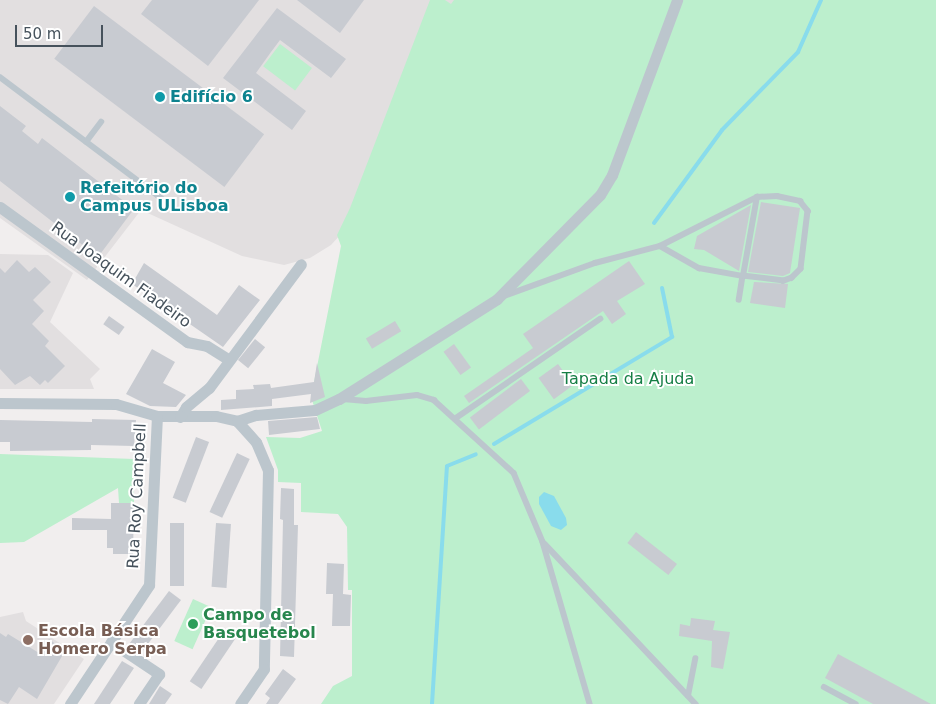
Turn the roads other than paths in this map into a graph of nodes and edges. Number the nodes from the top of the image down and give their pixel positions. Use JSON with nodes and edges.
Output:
{"nodes":[{"id":1,"x":677,"y":0,"type":"edge"},
{"id":2,"x":0,"y":77,"type":"edge"},
{"id":3,"x":101,"y":122,"type":"dead end"},
{"id":4,"x":86,"y":142,"type":"junction"},
{"id":5,"x":757,"y":197,"type":"junction"},
{"id":6,"x":0,"y":207,"type":"edge"},
{"id":7,"x":177,"y":210,"type":"dead end"},
{"id":8,"x":660,"y":246,"type":"junction"},
{"id":9,"x":301,"y":264,"type":"dead end"},
{"id":10,"x":743,"y":276,"type":"junction"},
{"id":11,"x":497,"y":299,"type":"junction"},
{"id":12,"x":739,"y":300,"type":"dead end"},
{"id":13,"x":600,"y":319,"type":"dead end"},
{"id":14,"x":228,"y":359,"type":"junction"},
{"id":15,"x":339,"y":399,"type":"junction"},
{"id":16,"x":0,"y":402,"type":"edge"},
{"id":17,"x":157,"y":416,"type":"junction"},
{"id":18,"x":180,"y":417,"type":"junction"},
{"id":19,"x":456,"y":418,"type":"junction"},
{"id":20,"x":237,"y":421,"type":"junction"},
{"id":21,"x":544,"y":542,"type":"junction"},
{"id":22,"x":111,"y":642,"type":"junction"},
{"id":23,"x":694,"y":659,"type":"dead end"},
{"id":24,"x":824,"y":687,"type":"dead end"},
{"id":25,"x":688,"y":696,"type":"junction"},
{"id":26,"x":70,"y":704,"type":"edge"},
{"id":27,"x":139,"y":704,"type":"edge"},
{"id":28,"x":240,"y":704,"type":"edge"},
{"id":29,"x":590,"y":704,"type":"edge"},
{"id":30,"x":696,"y":704,"type":"edge"},
{"id":31,"x":856,"y":704,"type":"edge"}],
"edges":[{"from":1,"to":11,"type":"street"},
{"from":2,"to":4,"type":"lane"},
{"from":3,"to":4,"type":"lane"},
{"from":4,"to":7,"type":"lane"},
{"from":5,"to":8,"type":"lane"},
{"from":5,"to":10,"type":"lane"},
{"from":5,"to":10,"type":"lane"},
{"from":6,"to":14,"type":"street","name":"Rua Joaquim Fiadeiro"},
{"from":8,"to":10,"type":"lane"},
{"from":8,"to":11,"type":"lane"},
{"from":9,"to":14,"type":"street"},
{"from":10,"to":12,"type":"lane"},
{"from":11,"to":15,"type":"street"},
{"from":13,"to":19,"type":"lane"},
{"from":14,"to":18,"type":"street"},
{"from":15,"to":19,"type":"lane"},
{"from":15,"to":20,"type":"street"},
{"from":16,"to":17,"type":"street"},
{"from":17,"to":18,"type":"street"},
{"from":17,"to":22,"type":"street","name":"Rua Roy Campbell"},
{"from":18,"to":20,"type":"street"},
{"from":19,"to":21,"type":"lane"},
{"from":20,"to":28,"type":"street"},
{"from":21,"to":25,"type":"lane"},
{"from":21,"to":29,"type":"lane"},
{"from":22,"to":26,"type":"street","name":"Rua Roy Campbell"},
{"from":22,"to":27,"type":"street"},
{"from":23,"to":25,"type":"lane"},
{"from":24,"to":31,"type":"lane"},
{"from":25,"to":30,"type":"lane"}]}
